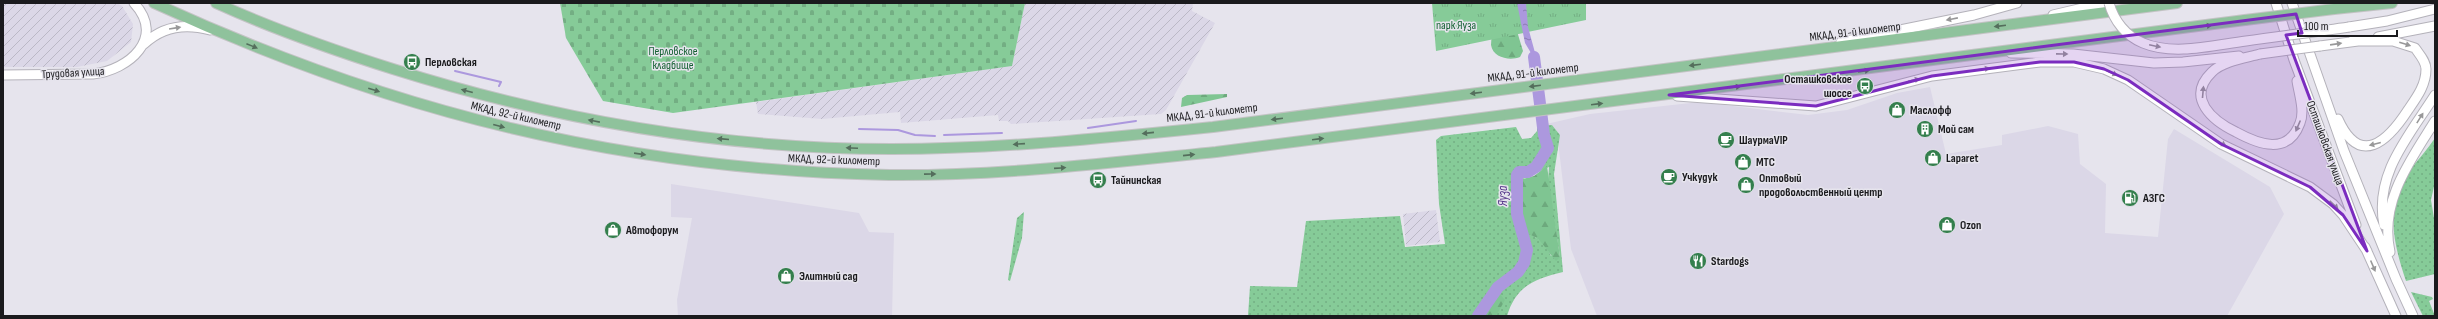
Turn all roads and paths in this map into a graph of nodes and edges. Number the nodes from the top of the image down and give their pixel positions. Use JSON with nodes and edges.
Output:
{"nodes":[{"id":1,"x":134,"y":3,"type":"edge"},
{"id":2,"x":154,"y":3,"type":"edge"},
{"id":3,"x":216,"y":3,"type":"edge"},
{"id":4,"x":2017,"y":3,"type":"edge"},
{"id":5,"x":2104,"y":3,"type":"edge"},
{"id":6,"x":2109,"y":3,"type":"edge"},
{"id":7,"x":2177,"y":3,"type":"edge"},
{"id":8,"x":2276,"y":3,"type":"edge"},
{"id":9,"x":2292,"y":3,"type":"edge"},
{"id":10,"x":2392,"y":3,"type":"edge"},
{"id":11,"x":2435,"y":10,"type":"edge"},
{"id":12,"x":2015,"y":24,"type":"junction"},
{"id":13,"x":2435,"y":26,"type":"edge"},
{"id":14,"x":216,"y":31,"type":"junction"},
{"id":15,"x":2352,"y":42,"type":"junction"},
{"id":16,"x":139,"y":50,"type":"junction"},
{"id":17,"x":1790,"y":53,"type":"junction"},
{"id":18,"x":1995,"y":53,"type":"junction"},
{"id":19,"x":2247,"y":56,"type":"junction"},
{"id":20,"x":2112,"y":60,"type":"junction"},
{"id":21,"x":2294,"y":60,"type":"junction"},
{"id":22,"x":2074,"y":62,"type":"junction"},
{"id":23,"x":2312,"y":62,"type":"junction"},
{"id":24,"x":3,"y":75,"type":"edge"},
{"id":25,"x":1669,"y":95,"type":"junction"},
{"id":26,"x":2435,"y":95,"type":"edge"},
{"id":27,"x":2435,"y":121,"type":"edge"},
{"id":28,"x":891,"y":149,"type":"joint"},
{"id":29,"x":2388,"y":242,"type":"junction"},
{"id":30,"x":2367,"y":252,"type":"junction"},
{"id":31,"x":2396,"y":279,"type":"junction"},
{"id":32,"x":2396,"y":316,"type":"edge"},
{"id":33,"x":2413,"y":316,"type":"edge"}],
"edges":[{"from":1,"to":16,"type":"main road"},
{"from":2,"to":14,"type":"highway","name":"МКАД, 92-й километр"},
{"from":28,"to":3,"type":"highway","name":"МКАД, 92-й километр","one_way":true},
{"from":4,"to":17,"type":"main road","one_way":true},
{"from":5,"to":12,"type":"main road"},
{"from":6,"to":11,"type":"main road","one_way":true,"bridge":true},
{"from":7,"to":12,"type":"highway","name":"МКАД, 91-й километр"},
{"from":8,"to":21,"type":"main road","name":"Осташковская улица"},
{"from":9,"to":23,"type":"main road","name":"Осташковская улица"},
{"from":18,"to":10,"type":"highway","one_way":true,"bridge":true},
{"from":12,"to":17,"type":"highway","name":"МКАД, 91-й километр","one_way":true},
{"from":13,"to":15,"type":"main road"},
{"from":16,"to":14,"type":"main road","name":"Трудовая улица","one_way":true},
{"from":14,"to":25,"type":"highway","name":"МКАД, 92-й километр","one_way":true},
{"from":19,"to":15,"type":"main road","one_way":true,"bridge":true},
{"from":15,"to":23,"type":"main road","one_way":true},
{"from":16,"to":24,"type":"main road","name":"Трудовая улица"},
{"from":17,"to":28,"type":"highway","name":"МКАД, 91-й километр","one_way":true},
{"from":18,"to":20,"type":"main road","one_way":true},
{"from":25,"to":18,"type":"highway","one_way":true},
{"from":19,"to":20,"type":"main road"},
{"from":21,"to":19,"type":"main road","one_way":true},
{"from":20,"to":22,"type":"main road"},
{"from":21,"to":30,"type":"main road","name":"Осташковская улица"},
{"from":25,"to":22,"type":"main road","one_way":true},
{"from":22,"to":30,"type":"main road","one_way":true},
{"from":23,"to":31,"type":"main road","name":"Осташковская улица"},
{"from":29,"to":26,"type":"main road","one_way":true},
{"from":27,"to":29,"type":"main road"},
{"from":29,"to":31,"type":"main road"},
{"from":30,"to":32,"type":"main road","name":"Осташковская улица","one_way":true},
{"from":31,"to":33,"type":"main road"}]}
